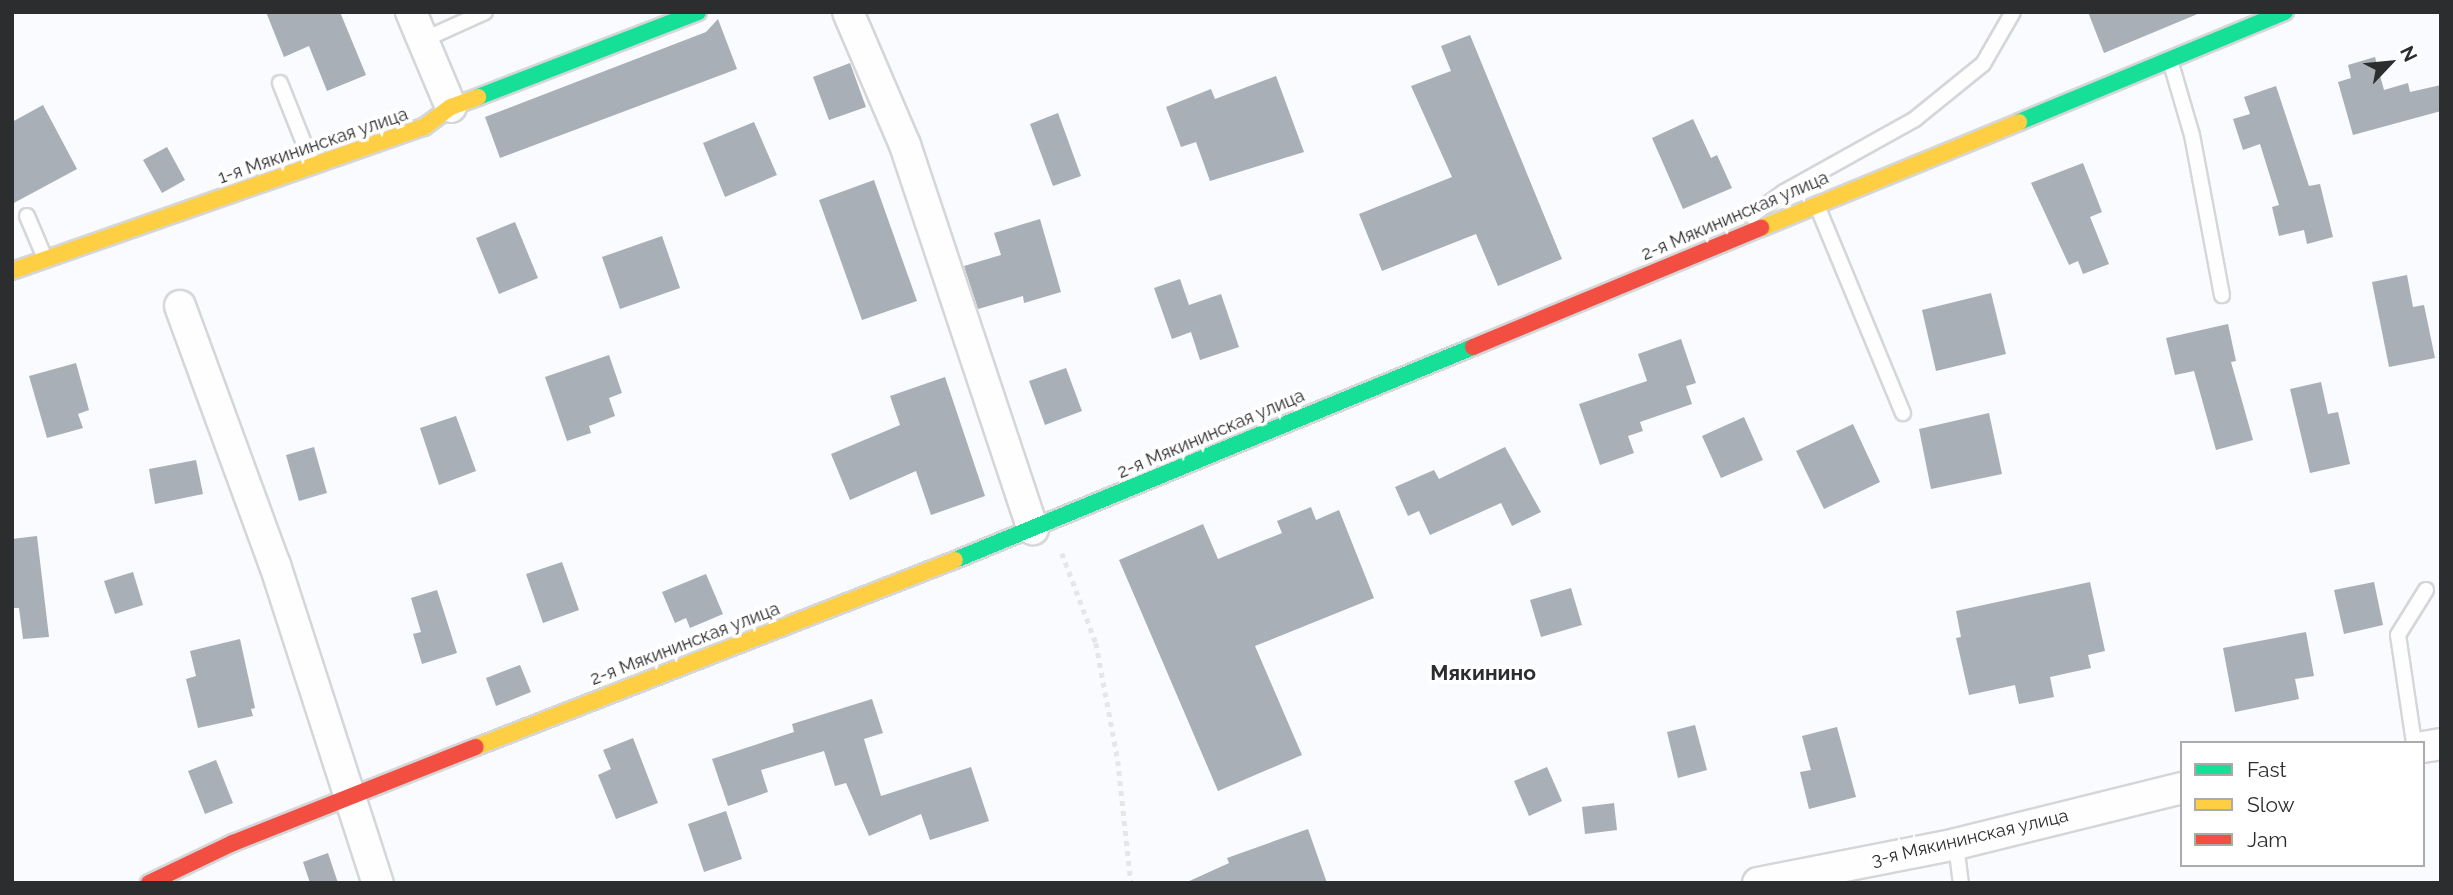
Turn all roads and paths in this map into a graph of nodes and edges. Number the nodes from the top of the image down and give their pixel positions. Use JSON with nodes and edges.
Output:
{"nodes":[{"id":1,"x":411,"y":12,"type":"edge"},
{"id":2,"x":485,"y":12,"type":"edge"},
{"id":3,"x":698,"y":12,"type":"edge"},
{"id":4,"x":848,"y":12,"type":"edge"},
{"id":5,"x":2013,"y":12,"type":"edge"},
{"id":6,"x":2285,"y":12,"type":"edge"},
{"id":7,"x":423,"y":40,"type":"junction"},
{"id":8,"x":2169,"y":59,"type":"junction"},
{"id":9,"x":280,"y":83,"type":"dead end"},
{"id":10,"x":451,"y":107,"type":"junction"},
{"id":11,"x":313,"y":166,"type":"junction"},
{"id":12,"x":1816,"y":203,"type":"junction"},
{"id":13,"x":27,"y":216,"type":"dead end"},
{"id":14,"x":1709,"y":248,"type":"junction"},
{"id":15,"x":46,"y":260,"type":"junction"},
{"id":16,"x":12,"y":271,"type":"edge"},
{"id":17,"x":2222,"y":295,"type":"dead end"},
{"id":18,"x":180,"y":306,"type":"dead end"},
{"id":19,"x":1903,"y":413,"type":"dead end"},
{"id":20,"x":1042,"y":526,"type":"junction"},
{"id":21,"x":2426,"y":590,"type":"dead end"},
{"id":22,"x":2414,"y":741,"type":"edge"},
{"id":23,"x":2180,"y":788,"type":"edge"},
{"id":24,"x":351,"y":796,"type":"junction"},
{"id":25,"x":1956,"y":844,"type":"junction"},
{"id":26,"x":149,"y":883,"type":"edge"},
{"id":27,"x":378,"y":883,"type":"edge"},
{"id":28,"x":1131,"y":883,"type":"edge"},
{"id":29,"x":1758,"y":883,"type":"edge"},
{"id":30,"x":1961,"y":883,"type":"edge"}],
"edges":[{"from":1,"to":7,"type":"street"},
{"from":2,"to":7,"type":"lane"},
{"from":3,"to":10,"type":"street","name":"1-я Мякининская улица"},
{"from":4,"to":20,"type":"street"},
{"from":5,"to":14,"type":"lane"},
{"from":6,"to":8,"type":"street","name":"2-я Мякининская улица"},
{"from":7,"to":10,"type":"street"},
{"from":8,"to":12,"type":"street","name":"2-я Мякининская улица"},
{"from":8,"to":17,"type":"lane"},
{"from":9,"to":11,"type":"lane"},
{"from":10,"to":11,"type":"street","name":"1-я Мякининская улица"},
{"from":11,"to":15,"type":"street","name":"1-я Мякининская улица"},
{"from":12,"to":14,"type":"street","name":"2-я Мякининская улица"},
{"from":12,"to":19,"type":"lane"},
{"from":13,"to":15,"type":"lane"},
{"from":14,"to":20,"type":"street","name":"2-я Мякининская улица"},
{"from":15,"to":16,"type":"street","name":"1-я Мякининская улица"},
{"from":18,"to":24,"type":"street"},
{"from":20,"to":24,"type":"street","name":"2-я Мякининская улица"},
{"from":20,"to":28,"type":"path"},
{"from":21,"to":22,"type":"lane"},
{"from":23,"to":25,"type":"street","name":"3-я Мякининская улица"},
{"from":24,"to":26,"type":"street","name":"2-я Мякининская улица"},
{"from":24,"to":27,"type":"street"},
{"from":25,"to":29,"type":"street","name":"3-я Мякининская улица"},
{"from":25,"to":30,"type":"lane"}]}
